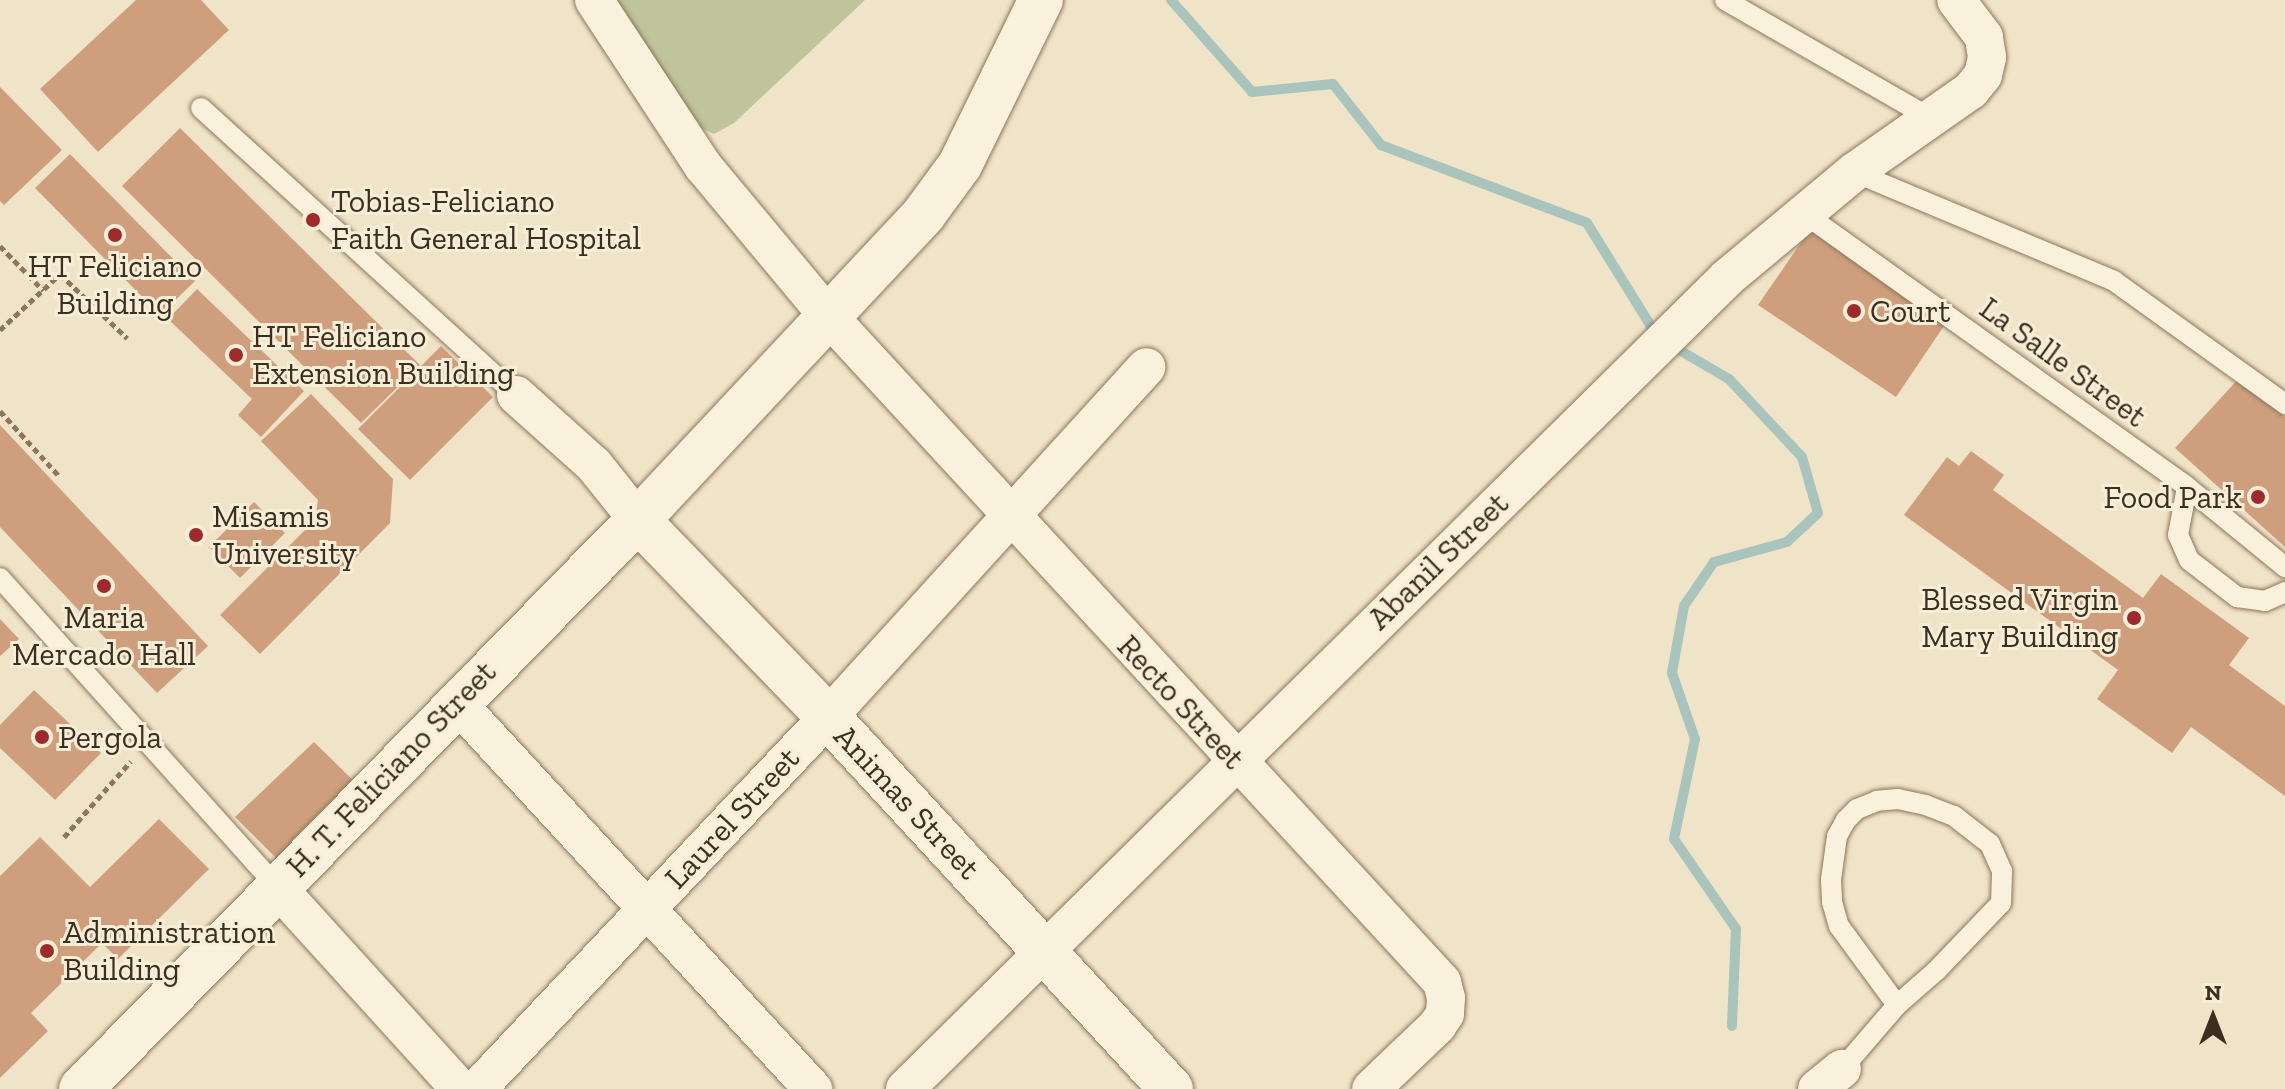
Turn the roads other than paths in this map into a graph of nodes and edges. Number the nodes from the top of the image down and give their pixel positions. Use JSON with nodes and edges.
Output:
{"nodes":[{"id":1,"x":594,"y":0,"type":"edge"},
{"id":2,"x":1041,"y":0,"type":"edge"},
{"id":3,"x":1725,"y":0,"type":"edge"},
{"id":4,"x":1956,"y":0,"type":"edge"},
{"id":5,"x":201,"y":108,"type":"dead end"},
{"id":6,"x":1930,"y":118,"type":"junction"},
{"id":7,"x":1854,"y":172,"type":"junction"},
{"id":8,"x":1802,"y":212,"type":"junction"},
{"id":9,"x":829,"y":317,"type":"junction"},
{"id":10,"x":1146,"y":367,"type":"dead end"},
{"id":11,"x":516,"y":395,"type":"joint"},
{"id":12,"x":2285,"y":404,"type":"edge"},
{"id":13,"x":2187,"y":487,"type":"junction"},
{"id":14,"x":1011,"y":516,"type":"junction"},
{"id":15,"x":638,"y":520,"type":"junction"},
{"id":16,"x":2285,"y":567,"type":"edge"},
{"id":17,"x":0,"y":578,"type":"edge"},
{"id":18,"x":2285,"y":592,"type":"edge"},
{"id":19,"x":456,"y":702,"type":"junction"},
{"id":20,"x":828,"y":717,"type":"junction"},
{"id":21,"x":1235,"y":761,"type":"junction"},
{"id":22,"x":276,"y":886,"type":"junction"},
{"id":23,"x":647,"y":909,"type":"junction"},
{"id":24,"x":1045,"y":952,"type":"junction"},
{"id":25,"x":1897,"y":1005,"type":"junction"},
{"id":26,"x":1829,"y":1079,"type":"edge"},
{"id":27,"x":81,"y":1089,"type":"edge"},
{"id":28,"x":460,"y":1089,"type":"edge"},
{"id":29,"x":477,"y":1089,"type":"edge"},
{"id":30,"x":813,"y":1089,"type":"edge"},
{"id":31,"x":905,"y":1089,"type":"edge"},
{"id":32,"x":1171,"y":1089,"type":"edge"},
{"id":33,"x":1371,"y":1089,"type":"edge"}],
"edges":[{"from":1,"to":9,"type":"street","name":"Recto Street"},
{"from":2,"to":9,"type":"street","name":"H. T. Feliciano Street"},
{"from":3,"to":6,"type":"lane"},
{"from":4,"to":6,"type":"street","name":"Abanil Street"},
{"from":5,"to":11,"type":"lane"},
{"from":6,"to":7,"type":"street","name":"Abanil Street"},
{"from":7,"to":8,"type":"street","name":"Abanil Street"},
{"from":7,"to":12,"type":"lane"},
{"from":8,"to":13,"type":"lane","name":"La Salle Street"},
{"from":8,"to":21,"type":"street","name":"Abanil Street"},
{"from":9,"to":14,"type":"street","name":"Recto Street"},
{"from":9,"to":15,"type":"street","name":"H. T. Feliciano Street"},
{"from":10,"to":14,"type":"street","name":"Laurel Street"},
{"from":11,"to":15,"type":"street"},
{"from":13,"to":16,"type":"lane","name":"La Salle Street"},
{"from":13,"to":18,"type":"lane"},
{"from":14,"to":20,"type":"street","name":"Laurel Street"},
{"from":14,"to":21,"type":"street","name":"Recto Street"},
{"from":15,"to":19,"type":"street","name":"H. T. Feliciano Street"},
{"from":15,"to":20,"type":"street","name":"Animas Street"},
{"from":17,"to":22,"type":"lane"},
{"from":19,"to":22,"type":"street","name":"H. T. Feliciano Street"},
{"from":19,"to":23,"type":"street"},
{"from":20,"to":23,"type":"street","name":"Laurel Street"},
{"from":20,"to":24,"type":"street","name":"Animas Street"},
{"from":21,"to":24,"type":"street","name":"Abanil Street"},
{"from":21,"to":33,"type":"street","name":"Recto Street"},
{"from":22,"to":27,"type":"street","name":"H. T. Feliciano Street"},
{"from":22,"to":28,"type":"street"},
{"from":23,"to":29,"type":"street","name":"Laurel Street"},
{"from":23,"to":30,"type":"street"},
{"from":24,"to":31,"type":"street","name":"Abanil Street"},
{"from":24,"to":32,"type":"street","name":"Animas Street"},
{"from":25,"to":25,"type":"lane"},
{"from":25,"to":26,"type":"lane"}]}
